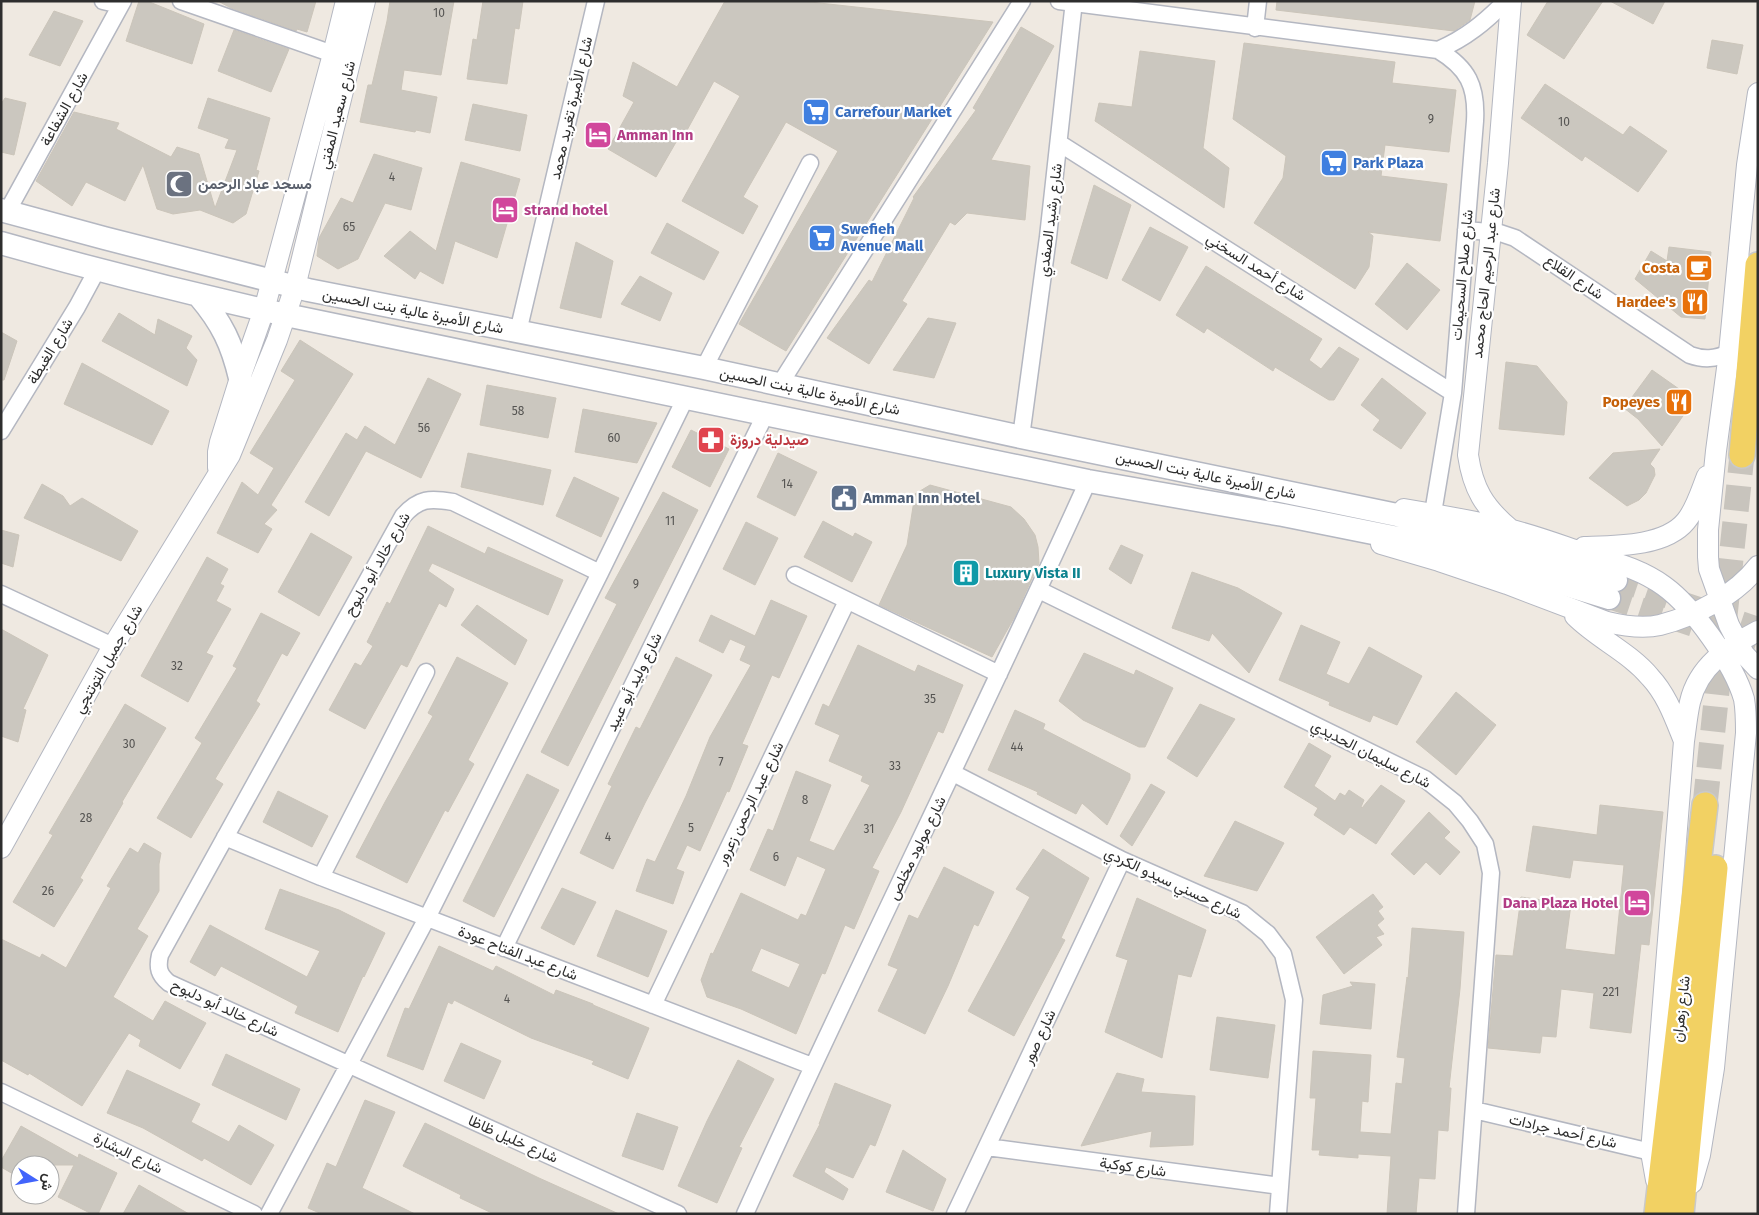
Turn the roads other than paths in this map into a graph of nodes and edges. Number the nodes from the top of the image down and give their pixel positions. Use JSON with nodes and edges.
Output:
{"nodes":[{"id":1,"x":103,"y":1,"type":"edge"},
{"id":2,"x":181,"y":1,"type":"edge"},
{"id":3,"x":346,"y":1,"type":"edge"},
{"id":4,"x":365,"y":1,"type":"edge"},
{"id":5,"x":596,"y":1,"type":"edge"},
{"id":6,"x":1022,"y":1,"type":"edge"},
{"id":7,"x":1258,"y":1,"type":"edge"},
{"id":8,"x":1506,"y":1,"type":"edge"},
{"id":9,"x":1511,"y":1,"type":"edge"},
{"id":10,"x":1069,"y":2,"type":"edge"},
{"id":11,"x":121,"y":3,"type":"edge"},
{"id":12,"x":1255,"y":28,"type":"junction"},
{"id":13,"x":1438,"y":50,"type":"junction"},
{"id":14,"x":333,"y":54,"type":"junction"},
{"id":15,"x":1758,"y":93,"type":"edge"},
{"id":16,"x":1059,"y":143,"type":"junction"},
{"id":17,"x":810,"y":163,"type":"dead end"},
{"id":18,"x":4,"y":211,"type":"edge"},
{"id":19,"x":1466,"y":230,"type":"junction"},
{"id":20,"x":1490,"y":232,"type":"junction"},
{"id":21,"x":1,"y":242,"type":"edge"},
{"id":22,"x":1758,"y":265,"type":"edge"},
{"id":23,"x":97,"y":270,"type":"junction"},
{"id":24,"x":272,"y":282,"type":"junction"},
{"id":25,"x":295,"y":288,"type":"junction"},
{"id":26,"x":199,"y":296,"type":"junction"},
{"id":27,"x":264,"y":310,"type":"junction"},
{"id":28,"x":286,"y":315,"type":"junction"},
{"id":29,"x":518,"y":332,"type":"junction"},
{"id":30,"x":1729,"y":353,"type":"junction"},
{"id":31,"x":704,"y":368,"type":"junction"},
{"id":32,"x":240,"y":378,"type":"junction"},
{"id":33,"x":780,"y":384,"type":"junction"},
{"id":34,"x":1453,"y":393,"type":"junction"},
{"id":35,"x":685,"y":398,"type":"junction"},
{"id":36,"x":765,"y":415,"type":"junction"},
{"id":37,"x":1,"y":431,"type":"edge"},
{"id":38,"x":1021,"y":437,"type":"junction"},
{"id":39,"x":1716,"y":451,"type":"junction"},
{"id":40,"x":1742,"y":455,"type":"tunnel mouth"},
{"id":41,"x":218,"y":472,"type":"junction"},
{"id":42,"x":1088,"y":482,"type":"junction"},
{"id":43,"x":1284,"y":491,"type":"junction"},
{"id":44,"x":1433,"y":514,"type":"junction"},
{"id":45,"x":1283,"y":515,"type":"junction"},
{"id":46,"x":1512,"y":530,"type":"junction"},
{"id":47,"x":1566,"y":547,"type":"junction"},
{"id":48,"x":1758,"y":566,"type":"edge"},
{"id":49,"x":600,"y":573,"type":"junction"},
{"id":50,"x":795,"y":575,"type":"dead end"},
{"id":51,"x":1039,"y":590,"type":"junction"},
{"id":52,"x":1,"y":594,"type":"edge"},
{"id":53,"x":1720,"y":600,"type":"junction"},
{"id":54,"x":847,"y":601,"type":"junction"},
{"id":55,"x":1565,"y":607,"type":"junction"},
{"id":56,"x":1691,"y":613,"type":"junction"},
{"id":57,"x":1758,"y":631,"type":"edge"},
{"id":58,"x":1738,"y":641,"type":"junction"},
{"id":59,"x":113,"y":646,"type":"junction"},
{"id":60,"x":1721,"y":654,"type":"junction"},
{"id":61,"x":1758,"y":669,"type":"edge"},
{"id":62,"x":426,"y":672,"type":"dead end"},
{"id":63,"x":999,"y":674,"type":"junction"},
{"id":64,"x":1758,"y":727,"type":"edge"},
{"id":65,"x":1684,"y":741,"type":"junction"},
{"id":66,"x":1743,"y":769,"type":"junction"},
{"id":67,"x":953,"y":773,"type":"junction"},
{"id":68,"x":225,"y":837,"type":"junction"},
{"id":69,"x":1,"y":848,"type":"edge"},
{"id":70,"x":1122,"y":860,"type":"junction"},
{"id":71,"x":321,"y":877,"type":"junction"},
{"id":72,"x":426,"y":918,"type":"junction"},
{"id":73,"x":504,"y":948,"type":"junction"},
{"id":74,"x":653,"y":1005,"type":"junction"},
{"id":75,"x":348,"y":1064,"type":"junction"},
{"id":76,"x":812,"y":1066,"type":"junction"},
{"id":77,"x":1,"y":1092,"type":"edge"},
{"id":78,"x":1474,"y":1110,"type":"junction"},
{"id":79,"x":987,"y":1147,"type":"junction"},
{"id":80,"x":1651,"y":1152,"type":"junction"},
{"id":81,"x":1280,"y":1186,"type":"junction"},
{"id":82,"x":1658,"y":1204,"type":"edge"},
{"id":83,"x":254,"y":1214,"type":"edge"},
{"id":84,"x":269,"y":1214,"type":"edge"},
{"id":85,"x":678,"y":1214,"type":"edge"},
{"id":86,"x":745,"y":1214,"type":"edge"},
{"id":87,"x":955,"y":1214,"type":"edge"},
{"id":88,"x":1278,"y":1214,"type":"edge"},
{"id":89,"x":1466,"y":1214,"type":"edge"},
{"id":90,"x":1681,"y":1214,"type":"edge"}],
"edges":[{"from":1,"to":11,"type":"street","name":"شارع الشفاعة"},
{"from":2,"to":14,"type":"street"},
{"from":3,"to":14,"type":"street","name":"شارع سعيد المفتي"},
{"from":4,"to":25,"type":"street","name":"شارع سعيد المفتي"},
{"from":5,"to":29,"type":"street","name":"شارع الأميرة تغريد محمد"},
{"from":6,"to":33,"type":"street"},
{"from":7,"to":12,"type":"street"},
{"from":8,"to":13,"type":"street"},
{"from":9,"to":20,"type":"street","name":"شارع عبد الرحيم الحاج محمد"},
{"from":10,"to":12,"type":"street","name":"شارع صلاح السحيمات"},
{"from":10,"to":16,"type":"street","name":"شارع رشيد الصفدي"},
{"from":11,"to":18,"type":"street","name":"شارع الشفاعة"},
{"from":12,"to":13,"type":"street","name":"شارع صلاح السحيمات"},
{"from":13,"to":19,"type":"street","name":"شارع صلاح السحيمات"},
{"from":14,"to":24,"type":"street","name":"شارع سعيد المفتي"},
{"from":15,"to":30,"type":"street"},
{"from":16,"to":34,"type":"street","name":"شارع أحمد السخني"},
{"from":16,"to":38,"type":"street","name":"شارع رشيد الصفدي"},
{"from":17,"to":31,"type":"street"},
{"from":18,"to":24,"type":"main road","name":"شارع الأميرة عالية بنت الحسين"},
{"from":19,"to":20,"type":"street","name":"شارع القلاع"},
{"from":19,"to":34,"type":"street","name":"شارع صلاح السحيمات"},
{"from":20,"to":30,"type":"street","name":"شارع القلاع"},
{"from":20,"to":46,"type":"street","name":"شارع عبد الرحيم الحاج محمد"},
{"from":21,"to":23,"type":"main road","name":"شارع الأميرة عالية بنت الحسين"},
{"from":22,"to":40,"type":"main road"},
{"from":23,"to":26,"type":"main road","name":"شارع الأميرة عالية بنت الحسين"},
{"from":23,"to":37,"type":"street","name":"شارع الغبطة"},
{"from":24,"to":25,"type":"main road","name":"شارع الأميرة عالية بنت الحسين"},
{"from":24,"to":27,"type":"street","name":"شارع سعيد المفتي"},
{"from":25,"to":28,"type":"street","name":"شارع سعيد المفتي"},
{"from":25,"to":29,"type":"main road","name":"شارع الأميرة عالية بنت الحسين"},
{"from":26,"to":27,"type":"main road","name":"شارع الأميرة عالية بنت الحسين"},
{"from":26,"to":32,"type":"main road"},
{"from":27,"to":28,"type":"main road","name":"شارع الأميرة عالية بنت الحسين"},
{"from":27,"to":32,"type":"street","name":"شارع جميل التوتنجي"},
{"from":28,"to":35,"type":"main road","name":"شارع الأميرة عالية بنت الحسين"},
{"from":28,"to":41,"type":"street","name":"شارع جميل التوتنجي"},
{"from":29,"to":31,"type":"main road","name":"شارع الأميرة عالية بنت الحسين"},
{"from":30,"to":39,"type":"street"},
{"from":31,"to":33,"type":"main road","name":"شارع الأميرة عالية بنت الحسين"},
{"from":32,"to":41,"type":"street","name":"شارع جميل التوتنجي"},
{"from":33,"to":38,"type":"main road","name":"شارع الأميرة عالية بنت الحسين"},
{"from":34,"to":44,"type":"street","name":"شارع صلاح السحيمات"},
{"from":35,"to":36,"type":"main road","name":"شارع الأميرة عالية بنت الحسين"},
{"from":35,"to":49,"type":"street"},
{"from":36,"to":42,"type":"main road","name":"شارع الأميرة عالية بنت الحسين"},
{"from":36,"to":73,"type":"street","name":"شارع وليد أبو عبيد"},
{"from":38,"to":43,"type":"main road","name":"شارع الأميرة عالية بنت الحسين"},
{"from":39,"to":47,"type":"street"},
{"from":39,"to":53,"type":"street"},
{"from":41,"to":59,"type":"street","name":"شارع جميل التوتنجي"},
{"from":42,"to":45,"type":"main road","name":"شارع الأميرة عالية بنت الحسين"},
{"from":42,"to":51,"type":"street","name":"شارع مولود مخلص"},
{"from":43,"to":44,"type":"street"},
{"from":43,"to":45,"type":"main road","name":"شارع الأميرة عالية بنت الحسين"},
{"from":44,"to":46,"type":"street"},
{"from":45,"to":55,"type":"street"},
{"from":46,"to":47,"type":"street"},
{"from":47,"to":56,"type":"street"},
{"from":48,"to":53,"type":"street"},
{"from":49,"to":68,"type":"street","name":"شارع خالد أبو دلبوح"},
{"from":49,"to":72,"type":"street"},
{"from":50,"to":54,"type":"street"},
{"from":51,"to":63,"type":"street","name":"شارع مولود مخلص"},
{"from":51,"to":78,"type":"street","name":"شارع سليمان الحديدي"},
{"from":52,"to":59,"type":"street"},
{"from":53,"to":56,"type":"street"},
{"from":53,"to":58,"type":"street"},
{"from":54,"to":63,"type":"street"},
{"from":54,"to":74,"type":"street","name":"شارع عبد الرحمن زعرور"},
{"from":55,"to":56,"type":"street"},
{"from":55,"to":65,"type":"street"},
{"from":56,"to":60,"type":"street"},
{"from":57,"to":58,"type":"street"},
{"from":58,"to":60,"type":"street"},
{"from":58,"to":61,"type":"street"},
{"from":59,"to":69,"type":"street","name":"شارع جميل التوتنجي"},
{"from":60,"to":65,"type":"street"},
{"from":60,"to":66,"type":"street"},
{"from":62,"to":71,"type":"street"},
{"from":63,"to":67,"type":"street","name":"شارع مولود مخلص"},
{"from":64,"to":66,"type":"street"},
{"from":65,"to":80,"type":"street"},
{"from":66,"to":90,"type":"street"},
{"from":67,"to":70,"type":"street","name":"شارع حسني سيدو الكردي"},
{"from":67,"to":76,"type":"street","name":"شارع مولود مخلص"},
{"from":68,"to":71,"type":"street","name":"شارع عبد الفتاح عودة"},
{"from":68,"to":75,"type":"street","name":"شارع خالد أبو دلبوح"},
{"from":70,"to":79,"type":"street","name":"شارع صور"},
{"from":70,"to":81,"type":"street","name":"شارع حسني سيدو الكردي"},
{"from":71,"to":72,"type":"street","name":"شارع عبد الفتاح عودة"},
{"from":72,"to":73,"type":"street","name":"شارع عبد الفتاح عودة"},
{"from":72,"to":75,"type":"street"},
{"from":73,"to":74,"type":"street","name":"شارع عبد الفتاح عودة"},
{"from":74,"to":76,"type":"street","name":"شارع عبد الفتاح عودة"},
{"from":75,"to":84,"type":"street"},
{"from":75,"to":85,"type":"street","name":"شارع خليل ظاظا"},
{"from":76,"to":86,"type":"street","name":"شارع مولود مخلص"},
{"from":77,"to":83,"type":"street","name":"شارع البشارة"},
{"from":78,"to":80,"type":"street","name":"شارع أحمد جرادات"},
{"from":78,"to":89,"type":"street","name":"شارع سليمان الحديدي"},
{"from":79,"to":81,"type":"street","name":"شارع كوكبة"},
{"from":79,"to":87,"type":"street","name":"شارع صور"},
{"from":80,"to":82,"type":"street"},
{"from":81,"to":88,"type":"street","name":"شارع حسني سيدو الكردي"},
{"from":82,"to":90,"type":"main road","name":"شارع زهران"}]}
